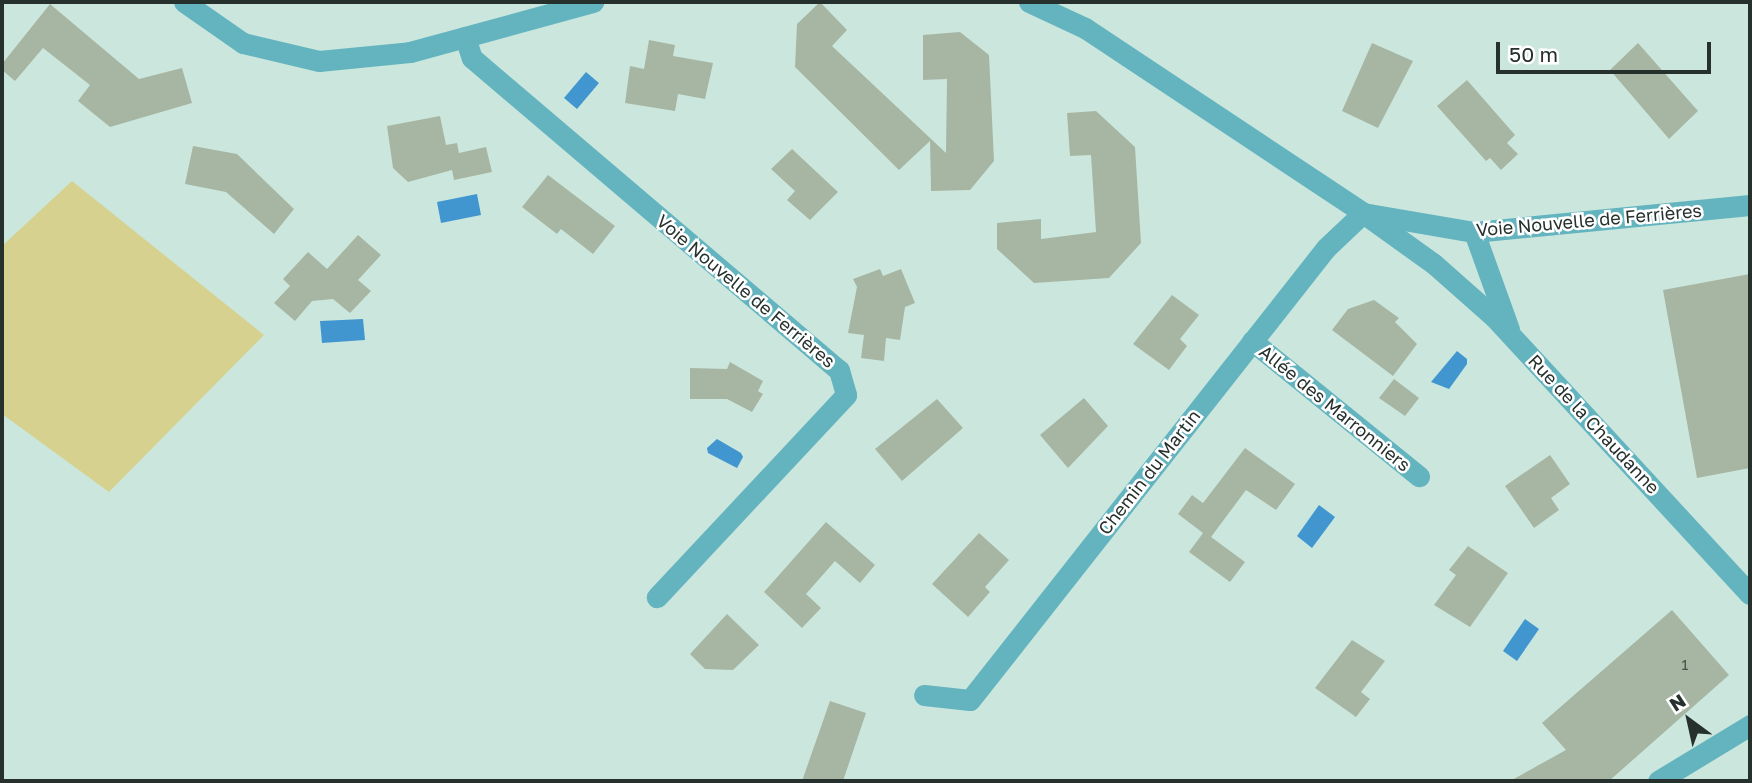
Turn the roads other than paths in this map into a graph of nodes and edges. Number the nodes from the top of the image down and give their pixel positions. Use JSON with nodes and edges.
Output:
{"nodes":[{"id":1,"x":184,"y":2,"type":"edge"},
{"id":2,"x":593,"y":2,"type":"edge"},
{"id":3,"x":1029,"y":2,"type":"edge"},
{"id":4,"x":465,"y":37,"type":"junction"},
{"id":5,"x":1750,"y":205,"type":"edge"},
{"id":6,"x":1363,"y":213,"type":"junction"},
{"id":7,"x":1474,"y":232,"type":"junction"},
{"id":8,"x":1513,"y":337,"type":"junction"},
{"id":9,"x":1252,"y":341,"type":"junction"},
{"id":10,"x":1419,"y":476,"type":"dead end"},
{"id":11,"x":1750,"y":594,"type":"edge"},
{"id":12,"x":657,"y":597,"type":"dead end"},
{"id":13,"x":924,"y":695,"type":"dead end"},
{"id":14,"x":1750,"y":725,"type":"edge"},
{"id":15,"x":1658,"y":781,"type":"edge"}],
"edges":[{"from":1,"to":4,"type":"street"},
{"from":2,"to":4,"type":"street"},
{"from":3,"to":6,"type":"street","name":"Voie Nouvelle de Ferrières"},
{"from":4,"to":12,"type":"street","name":"Voie Nouvelle de Ferrières"},
{"from":5,"to":7,"type":"street","name":"Voie Nouvelle de Ferrières"},
{"from":6,"to":7,"type":"street","name":"Voie Nouvelle de Ferrières"},
{"from":6,"to":8,"type":"street"},
{"from":6,"to":9,"type":"street","name":"Chemin du Martin"},
{"from":7,"to":8,"type":"street","name":"Rue de la Chaudanne"},
{"from":8,"to":11,"type":"street","name":"Rue de la Chaudanne"},
{"from":9,"to":10,"type":"street","name":"Allée des Marronniers"},
{"from":9,"to":13,"type":"street","name":"Chemin du Martin"},
{"from":14,"to":15,"type":"street"}]}
